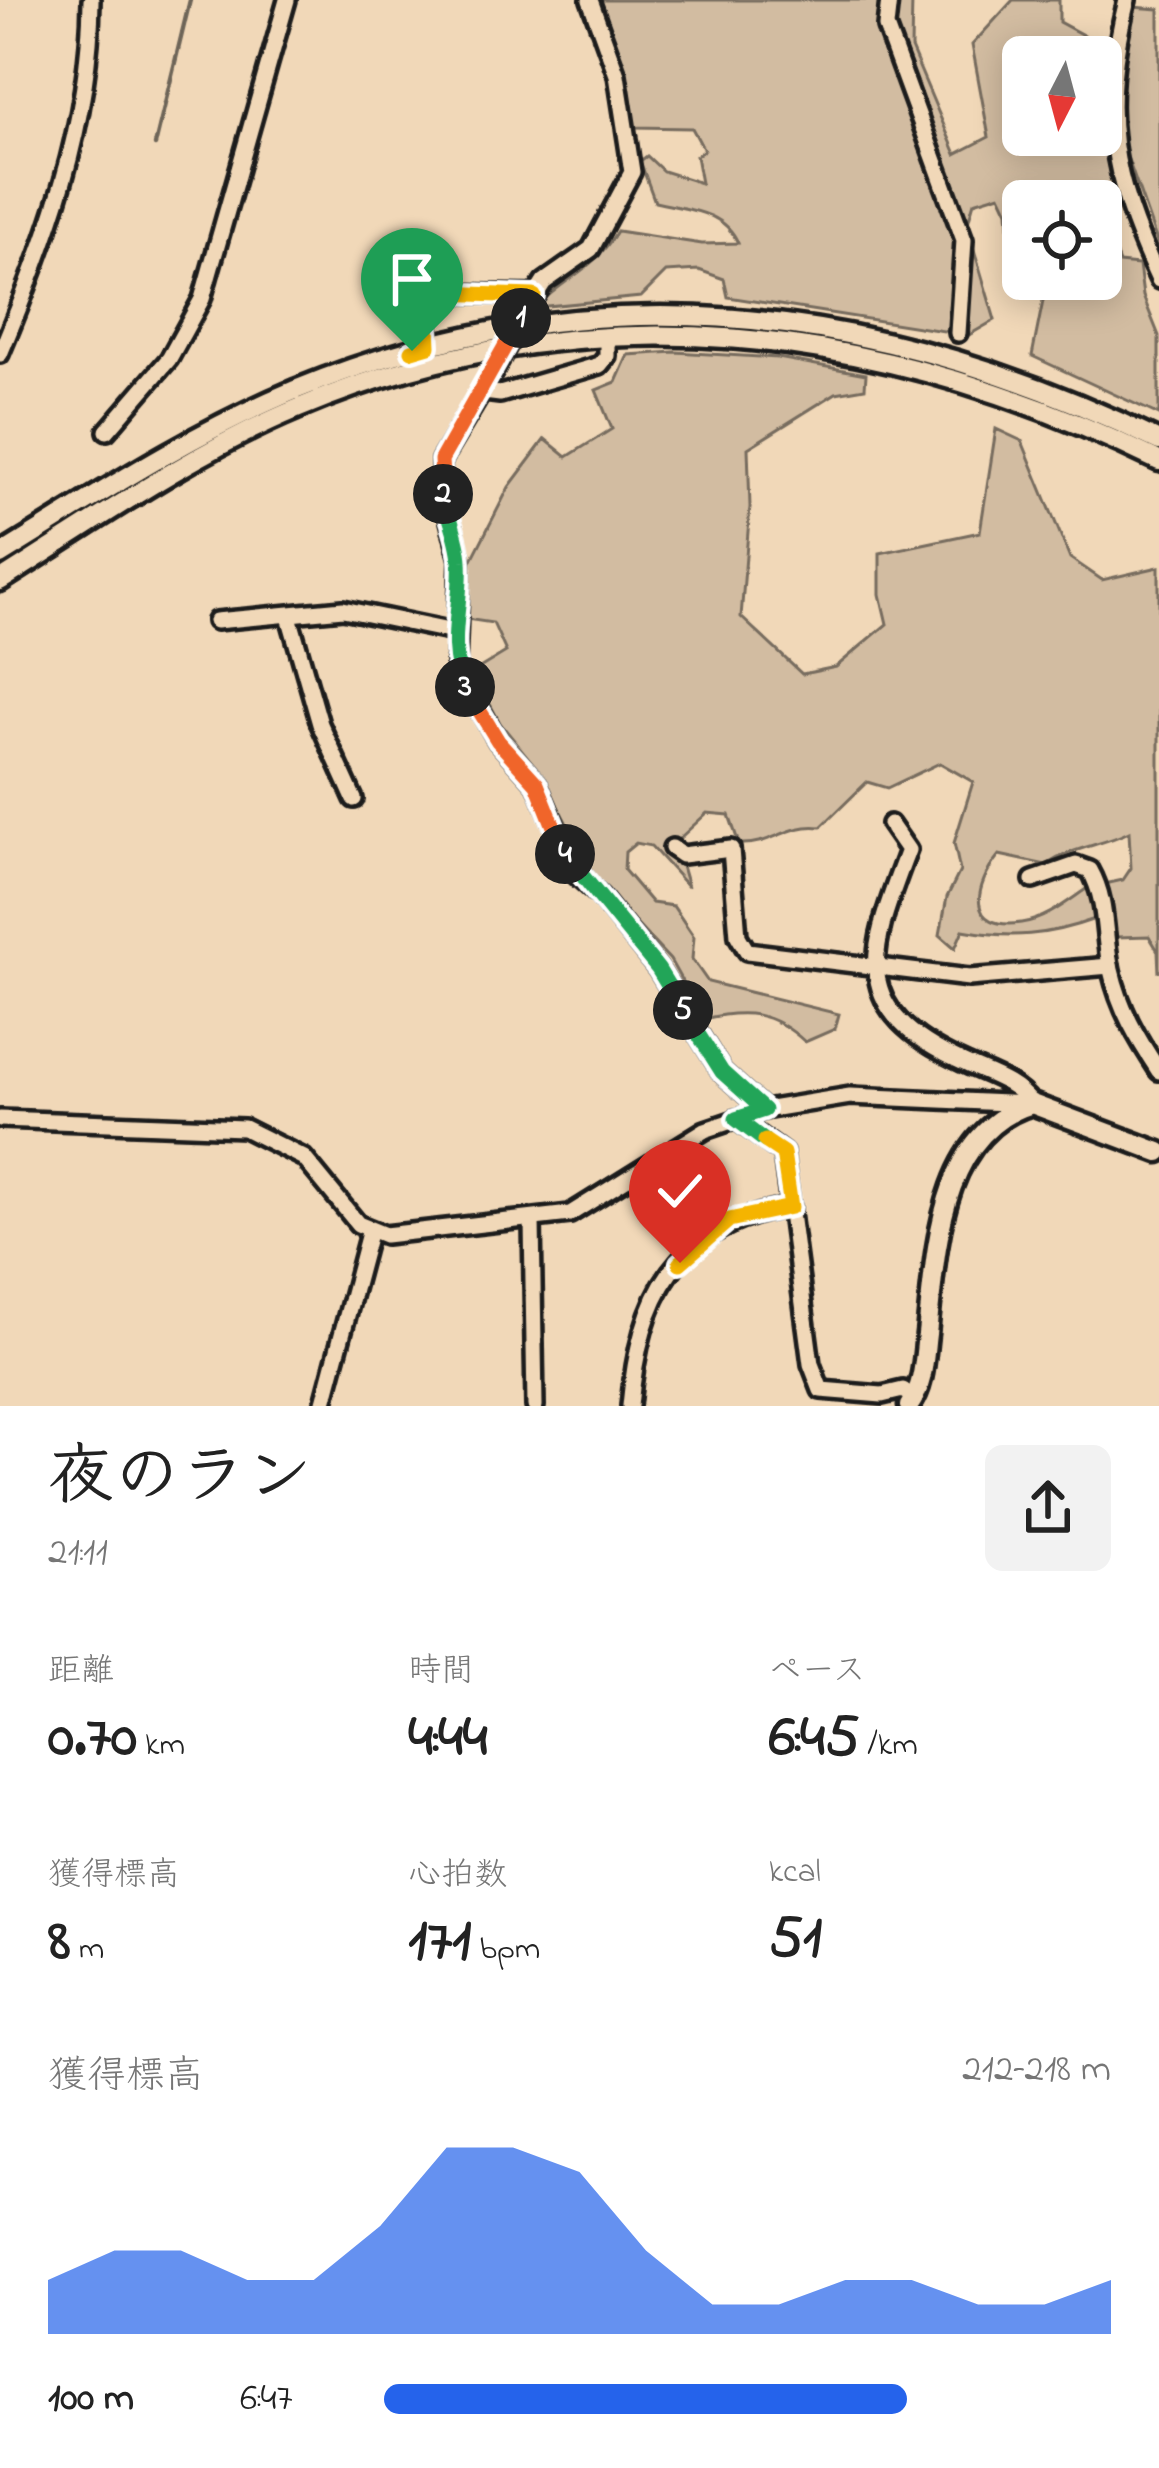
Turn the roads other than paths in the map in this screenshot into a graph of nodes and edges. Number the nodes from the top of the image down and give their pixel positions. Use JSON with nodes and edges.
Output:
{"nodes":[{"id":1,"x":91,"y":0,"type":"edge"},
{"id":2,"x":287,"y":0,"type":"edge"},
{"id":3,"x":590,"y":0,"type":"edge"},
{"id":4,"x":890,"y":0,"type":"edge"},
{"id":5,"x":1127,"y":0,"type":"edge"},
{"id":6,"x":1159,"y":280,"type":"edge"},
{"id":7,"x":534,"y":296,"type":"junction"},
{"id":8,"x":958,"y":333,"type":"dead end"},
{"id":9,"x":607,"y":337,"type":"junction"},
{"id":10,"x":421,"y":349,"type":"junction"},
{"id":11,"x":0,"y":354,"type":"edge"},
{"id":12,"x":487,"y":384,"type":"junction"},
{"id":13,"x":107,"y":431,"type":"dead end"},
{"id":14,"x":1159,"y":441,"type":"edge"},
{"id":15,"x":1159,"y":461,"type":"edge"},
{"id":16,"x":115,"y":497,"type":"junction"},
{"id":17,"x":0,"y":554,"type":"edge"},
{"id":18,"x":0,"y":580,"type":"edge"},
{"id":19,"x":289,"y":616,"type":"junction"},
{"id":20,"x":215,"y":621,"type":"dead end"},
{"id":21,"x":454,"y":632,"type":"junction"},
{"id":22,"x":354,"y":799,"type":"dead end"},
{"id":23,"x":890,"y":824,"type":"dead end"},
{"id":24,"x":672,"y":848,"type":"dead end"},
{"id":25,"x":1034,"y":880,"type":"dead end"},
{"id":26,"x":1110,"y":966,"type":"junction"},
{"id":27,"x":873,"y":967,"type":"junction"},
{"id":28,"x":1159,"y":1071,"type":"edge"},
{"id":29,"x":1032,"y":1104,"type":"junction"},
{"id":30,"x":764,"y":1110,"type":"junction"},
{"id":31,"x":0,"y":1119,"type":"edge"},
{"id":32,"x":736,"y":1119,"type":"junction"},
{"id":33,"x":1159,"y":1152,"type":"edge"},
{"id":34,"x":791,"y":1207,"type":"junction"},
{"id":35,"x":532,"y":1221,"type":"junction"},
{"id":36,"x":369,"y":1233,"type":"junction"},
{"id":37,"x":912,"y":1403,"type":"edge"},
{"id":38,"x":323,"y":1406,"type":"edge"},
{"id":39,"x":535,"y":1406,"type":"edge"},
{"id":40,"x":630,"y":1406,"type":"edge"}],
"edges":[{"from":1,"to":11,"type":"street"},
{"from":2,"to":13,"type":"street"},
{"from":3,"to":7,"type":"street"},
{"from":4,"to":8,"type":"street"},
{"from":5,"to":6,"type":"street"},
{"from":7,"to":10,"type":"street"},
{"from":7,"to":12,"type":"street","bridge":true},
{"from":9,"to":12,"type":"street"},
{"from":9,"to":15,"type":"main road"},
{"from":9,"to":16,"type":"main road"},
{"from":10,"to":14,"type":"main road"},
{"from":10,"to":16,"type":"main road"},
{"from":12,"to":21,"type":"street"},
{"from":16,"to":17,"type":"main road"},
{"from":16,"to":18,"type":"main road"},
{"from":19,"to":20,"type":"street"},
{"from":19,"to":21,"type":"street"},
{"from":19,"to":22,"type":"street"},
{"from":21,"to":30,"type":"street"},
{"from":23,"to":27,"type":"street"},
{"from":24,"to":27,"type":"street"},
{"from":25,"to":26,"type":"street"},
{"from":26,"to":27,"type":"street"},
{"from":26,"to":28,"type":"street"},
{"from":27,"to":29,"type":"street"},
{"from":29,"to":30,"type":"street"},
{"from":29,"to":33,"type":"main road"},
{"from":29,"to":37,"type":"main road"},
{"from":30,"to":32,"type":"street"},
{"from":31,"to":36,"type":"street"},
{"from":32,"to":34,"type":"street"},
{"from":32,"to":35,"type":"street"},
{"from":34,"to":37,"type":"street"},
{"from":34,"to":40,"type":"street"},
{"from":35,"to":36,"type":"street"},
{"from":35,"to":39,"type":"street"},
{"from":36,"to":38,"type":"street"}]}
